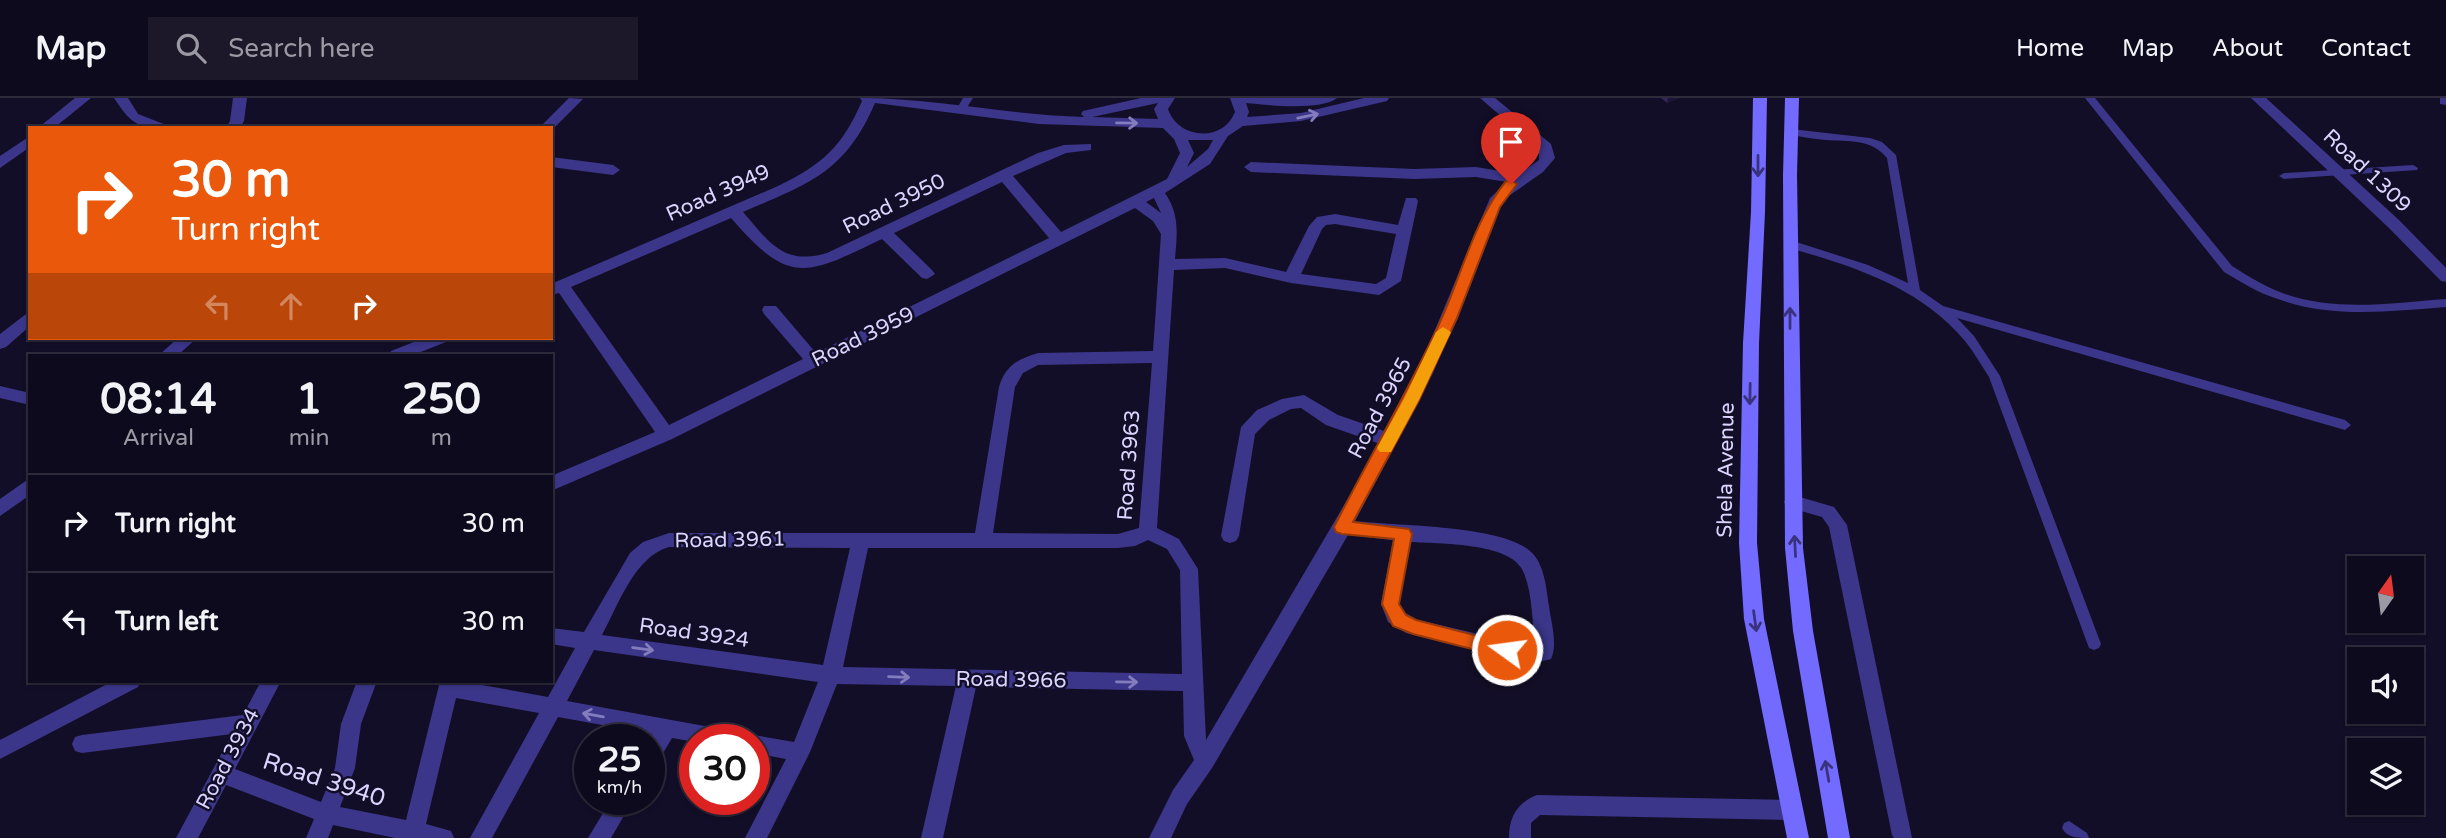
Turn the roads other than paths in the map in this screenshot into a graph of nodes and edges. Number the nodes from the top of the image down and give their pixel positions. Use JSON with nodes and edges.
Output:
{"nodes":[{"id":1,"x":63,"y":98,"type":"edge"},
{"id":2,"x":121,"y":98,"type":"edge"},
{"id":3,"x":240,"y":98,"type":"edge"},
{"id":4,"x":869,"y":98,"type":"edge"},
{"id":5,"x":1160,"y":98,"type":"edge"},
{"id":6,"x":1168,"y":98,"type":"edge"},
{"id":7,"x":1237,"y":98,"type":"edge"},
{"id":8,"x":1330,"y":98,"type":"edge"},
{"id":9,"x":1382,"y":98,"type":"edge"},
{"id":10,"x":1487,"y":98,"type":"edge"},
{"id":11,"x":1760,"y":98,"type":"edge"},
{"id":12,"x":1793,"y":98,"type":"edge"},
{"id":13,"x":2090,"y":98,"type":"edge"},
{"id":14,"x":2258,"y":98,"type":"edge"},
{"id":15,"x":82,"y":99,"type":"edge"},
{"id":16,"x":576,"y":99,"type":"edge"},
{"id":17,"x":964,"y":104,"type":"edge"},
{"id":18,"x":1039,"y":120,"type":"junction"},
{"id":19,"x":1240,"y":122,"type":"junction"},
{"id":20,"x":48,"y":126,"type":"edge"},
{"id":21,"x":161,"y":126,"type":"edge"},
{"id":22,"x":234,"y":126,"type":"edge"},
{"id":23,"x":548,"y":126,"type":"edge"},
{"id":24,"x":1169,"y":128,"type":"junction"},
{"id":25,"x":1791,"y":132,"type":"junction"},
{"id":26,"x":1222,"y":134,"type":"junction"},
{"id":27,"x":28,"y":142,"type":"edge"},
{"id":28,"x":1086,"y":147,"type":"dead end"},
{"id":29,"x":0,"y":163,"type":"edge"},
{"id":30,"x":555,"y":167,"type":"edge"},
{"id":31,"x":1251,"y":167,"type":"dead end"},
{"id":32,"x":2413,"y":168,"type":"dead end"},
{"id":33,"x":613,"y":170,"type":"dead end"},
{"id":34,"x":2341,"y":173,"type":"junction"},
{"id":35,"x":1004,"y":174,"type":"junction"},
{"id":36,"x":2284,"y":176,"type":"dead end"},
{"id":37,"x":1520,"y":178,"type":"junction"},
{"id":38,"x":1172,"y":183,"type":"junction"},
{"id":39,"x":1157,"y":191,"type":"junction"},
{"id":40,"x":1135,"y":201,"type":"junction"},
{"id":41,"x":1411,"y":201,"type":"dead end"},
{"id":42,"x":733,"y":211,"type":"junction"},
{"id":43,"x":1405,"y":231,"type":"junction"},
{"id":44,"x":884,"y":232,"type":"junction"},
{"id":45,"x":1168,"y":232,"type":"junction"},
{"id":46,"x":1058,"y":239,"type":"junction"},
{"id":47,"x":1790,"y":244,"type":"junction"},
{"id":48,"x":1165,"y":265,"type":"junction"},
{"id":49,"x":927,"y":274,"type":"dead end"},
{"id":50,"x":2446,"y":276,"type":"edge"},
{"id":51,"x":1291,"y":278,"type":"junction"},
{"id":52,"x":556,"y":288,"type":"edge"},
{"id":53,"x":1914,"y":291,"type":"junction"},
{"id":54,"x":2446,"y":303,"type":"edge"},
{"id":55,"x":1939,"y":309,"type":"junction"},
{"id":56,"x":770,"y":310,"type":"dead end"},
{"id":57,"x":28,"y":319,"type":"edge"},
{"id":58,"x":186,"y":340,"type":"edge"},
{"id":59,"x":431,"y":340,"type":"edge"},
{"id":60,"x":0,"y":343,"type":"edge"},
{"id":61,"x":168,"y":354,"type":"edge"},
{"id":62,"x":399,"y":354,"type":"edge"},
{"id":63,"x":1159,"y":357,"type":"junction"},
{"id":64,"x":814,"y":361,"type":"junction"},
{"id":65,"x":0,"y":392,"type":"edge"},
{"id":66,"x":28,"y":399,"type":"edge"},
{"id":67,"x":2345,"y":425,"type":"dead end"},
{"id":68,"x":666,"y":434,"type":"junction"},
{"id":69,"x":1389,"y":440,"type":"junction"},
{"id":70,"x":553,"y":484,"type":"edge"},
{"id":71,"x":28,"y":487,"type":"edge"},
{"id":72,"x":1793,"y":502,"type":"junction"},
{"id":73,"x":0,"y":509,"type":"edge"},
{"id":74,"x":1342,"y":527,"type":"junction"},
{"id":75,"x":1148,"y":532,"type":"junction"},
{"id":76,"x":1403,"y":534,"type":"junction"},
{"id":77,"x":1230,"y":537,"type":"dead end"},
{"id":78,"x":983,"y":539,"type":"junction"},
{"id":79,"x":861,"y":540,"type":"junction"},
{"id":80,"x":553,"y":636,"type":"edge"},
{"id":81,"x":587,"y":641,"type":"junction"},
{"id":82,"x":2094,"y":644,"type":"dead end"},
{"id":83,"x":831,"y":675,"type":"junction"},
{"id":84,"x":968,"y":679,"type":"junction"},
{"id":85,"x":127,"y":683,"type":"edge"},
{"id":86,"x":270,"y":683,"type":"edge"},
{"id":87,"x":366,"y":683,"type":"edge"},
{"id":88,"x":1192,"y":683,"type":"junction"},
{"id":89,"x":449,"y":685,"type":"edge"},
{"id":90,"x":552,"y":707,"type":"junction"},
{"id":91,"x":247,"y":723,"type":"junction"},
{"id":92,"x":667,"y":729,"type":"junction"},
{"id":93,"x":679,"y":731,"type":"edge"},
{"id":94,"x":665,"y":732,"type":"edge"},
{"id":95,"x":82,"y":744,"type":"dead end"},
{"id":96,"x":770,"y":747,"type":"edge"},
{"id":97,"x":0,"y":751,"type":"edge"},
{"id":98,"x":800,"y":752,"type":"junction"},
{"id":99,"x":1205,"y":761,"type":"junction"},
{"id":100,"x":220,"y":773,"type":"junction"},
{"id":101,"x":1792,"y":810,"type":"junction"},
{"id":102,"x":328,"y":814,"type":"junction"},
{"id":103,"x":614,"y":815,"type":"edge"},
{"id":104,"x":2069,"y":828,"type":"dead end"},
{"id":105,"x":413,"y":834,"type":"junction"},
{"id":106,"x":1903,"y":835,"type":"dead end"},
{"id":107,"x":187,"y":838,"type":"edge"},
{"id":108,"x":317,"y":838,"type":"edge"},
{"id":109,"x":443,"y":838,"type":"edge"},
{"id":110,"x":481,"y":838,"type":"edge"},
{"id":111,"x":599,"y":838,"type":"edge"},
{"id":112,"x":756,"y":838,"type":"edge"},
{"id":113,"x":932,"y":838,"type":"edge"},
{"id":114,"x":1160,"y":838,"type":"edge"},
{"id":115,"x":1520,"y":838,"type":"edge"},
{"id":116,"x":1798,"y":838,"type":"edge"},
{"id":117,"x":1839,"y":838,"type":"edge"},
{"id":118,"x":2082,"y":838,"type":"edge"}],
"edges":[{"from":1,"to":15,"type":"street"},
{"from":2,"to":21,"type":"street"},
{"from":3,"to":22,"type":"street"},
{"from":4,"to":17,"type":"street"},
{"from":4,"to":42,"type":"street","name":"Road 3949"},
{"from":5,"to":18,"type":"street"},
{"from":6,"to":24,"type":"street"},
{"from":7,"to":8,"type":"street"},
{"from":7,"to":19,"type":"street"},
{"from":19,"to":9,"type":"street","one_way":true},
{"from":10,"to":37,"type":"street","name":"Road 3965"},
{"from":11,"to":101,"type":"main road","name":"Shela Avenue","one_way":true},
{"from":12,"to":25,"type":"main road"},
{"from":13,"to":54,"type":"lane"},
{"from":14,"to":34,"type":"street","name":"Road 1309"},
{"from":15,"to":20,"type":"street"},
{"from":16,"to":23,"type":"street"},
{"from":17,"to":18,"type":"street"},
{"from":18,"to":24,"type":"street","one_way":true},
{"from":19,"to":26,"type":"street"},
{"from":24,"to":26,"type":"street"},
{"from":24,"to":38,"type":"street"},
{"from":25,"to":47,"type":"main road"},
{"from":25,"to":53,"type":"lane"},
{"from":26,"to":38,"type":"street","name":"Road 3959"},
{"from":27,"to":29,"type":"street"},
{"from":28,"to":35,"type":"street","name":"Road 3950"},
{"from":30,"to":33,"type":"street"},
{"from":31,"to":37,"type":"street"},
{"from":32,"to":34,"type":"lane"},
{"from":34,"to":36,"type":"lane"},
{"from":34,"to":50,"type":"street","name":"Road 1309"},
{"from":35,"to":44,"type":"street","name":"Road 3950"},
{"from":35,"to":46,"type":"street"},
{"from":37,"to":69,"type":"street","name":"Road 3965"},
{"from":38,"to":39,"type":"street","name":"Road 3959"},
{"from":39,"to":40,"type":"street","name":"Road 3959"},
{"from":39,"to":45,"type":"street","name":"Road 3963"},
{"from":40,"to":45,"type":"street"},
{"from":40,"to":46,"type":"street","name":"Road 3959"},
{"from":41,"to":43,"type":"street"},
{"from":42,"to":44,"type":"street","name":"Road 3950"},
{"from":42,"to":52,"type":"street","name":"Road 3949"},
{"from":43,"to":51,"type":"street"},
{"from":43,"to":51,"type":"street"},
{"from":44,"to":49,"type":"street"},
{"from":45,"to":48,"type":"street","name":"Road 3963"},
{"from":46,"to":64,"type":"street","name":"Road 3959"},
{"from":47,"to":53,"type":"lane"},
{"from":72,"to":47,"type":"main road","one_way":true},
{"from":48,"to":51,"type":"street"},
{"from":48,"to":63,"type":"street","name":"Road 3963"},
{"from":52,"to":68,"type":"street"},
{"from":53,"to":55,"type":"lane"},
{"from":55,"to":67,"type":"lane"},
{"from":55,"to":82,"type":"lane"},
{"from":56,"to":64,"type":"street"},
{"from":57,"to":60,"type":"street"},
{"from":58,"to":61,"type":"street"},
{"from":59,"to":62,"type":"street"},
{"from":63,"to":75,"type":"street","name":"Road 3963"},
{"from":63,"to":78,"type":"street"},
{"from":64,"to":68,"type":"street","name":"Road 3959"},
{"from":65,"to":66,"type":"street"},
{"from":68,"to":70,"type":"street","name":"Road 3959"},
{"from":69,"to":74,"type":"street","name":"Road 3965"},
{"from":69,"to":77,"type":"street"},
{"from":71,"to":73,"type":"street"},
{"from":72,"to":106,"type":"street"},
{"from":117,"to":72,"type":"main road","one_way":true},
{"from":74,"to":76,"type":"street"},
{"from":74,"to":99,"type":"street","name":"Road 3965"},
{"from":75,"to":78,"type":"street","name":"Road 3961"},
{"from":75,"to":88,"type":"street","name":"Road 3963"},
{"from":76,"to":76,"type":"street"},
{"from":78,"to":79,"type":"street","name":"Road 3961"},
{"from":79,"to":81,"type":"street","name":"Road 3961"},
{"from":79,"to":83,"type":"street"},
{"from":80,"to":81,"type":"street","name":"Road 3924"},
{"from":81,"to":83,"type":"street","name":"Road 3924","one_way":true},
{"from":81,"to":90,"type":"street","name":"Road 3961"},
{"from":83,"to":84,"type":"street","name":"Road 3966","one_way":true},
{"from":83,"to":98,"type":"street"},
{"from":84,"to":88,"type":"street","name":"Road 3966","one_way":true},
{"from":84,"to":113,"type":"street"},
{"from":85,"to":97,"type":"street"},
{"from":86,"to":91,"type":"street","name":"Road 3934"},
{"from":87,"to":102,"type":"street"},
{"from":88,"to":99,"type":"street","name":"Road 3963"},
{"from":89,"to":90,"type":"street"},
{"from":89,"to":105,"type":"street"},
{"from":92,"to":90,"type":"street","one_way":true},
{"from":90,"to":110,"type":"street","name":"Road 3961"},
{"from":91,"to":95,"type":"street"},
{"from":91,"to":100,"type":"street","name":"Road 3934"},
{"from":92,"to":93,"type":"street"},
{"from":92,"to":94,"type":"street"},
{"from":96,"to":98,"type":"street"},
{"from":98,"to":112,"type":"street"},
{"from":99,"to":114,"type":"street"},
{"from":100,"to":102,"type":"street","name":"Road 3940"},
{"from":100,"to":107,"type":"street","name":"Road 3934"},
{"from":101,"to":115,"type":"street"},
{"from":101,"to":116,"type":"main road","name":"Shela Avenue"},
{"from":102,"to":105,"type":"street","name":"Road 3940"},
{"from":102,"to":108,"type":"street"},
{"from":103,"to":111,"type":"street"},
{"from":104,"to":118,"type":"lane"},
{"from":105,"to":109,"type":"street","name":"Road 3940"}]}
